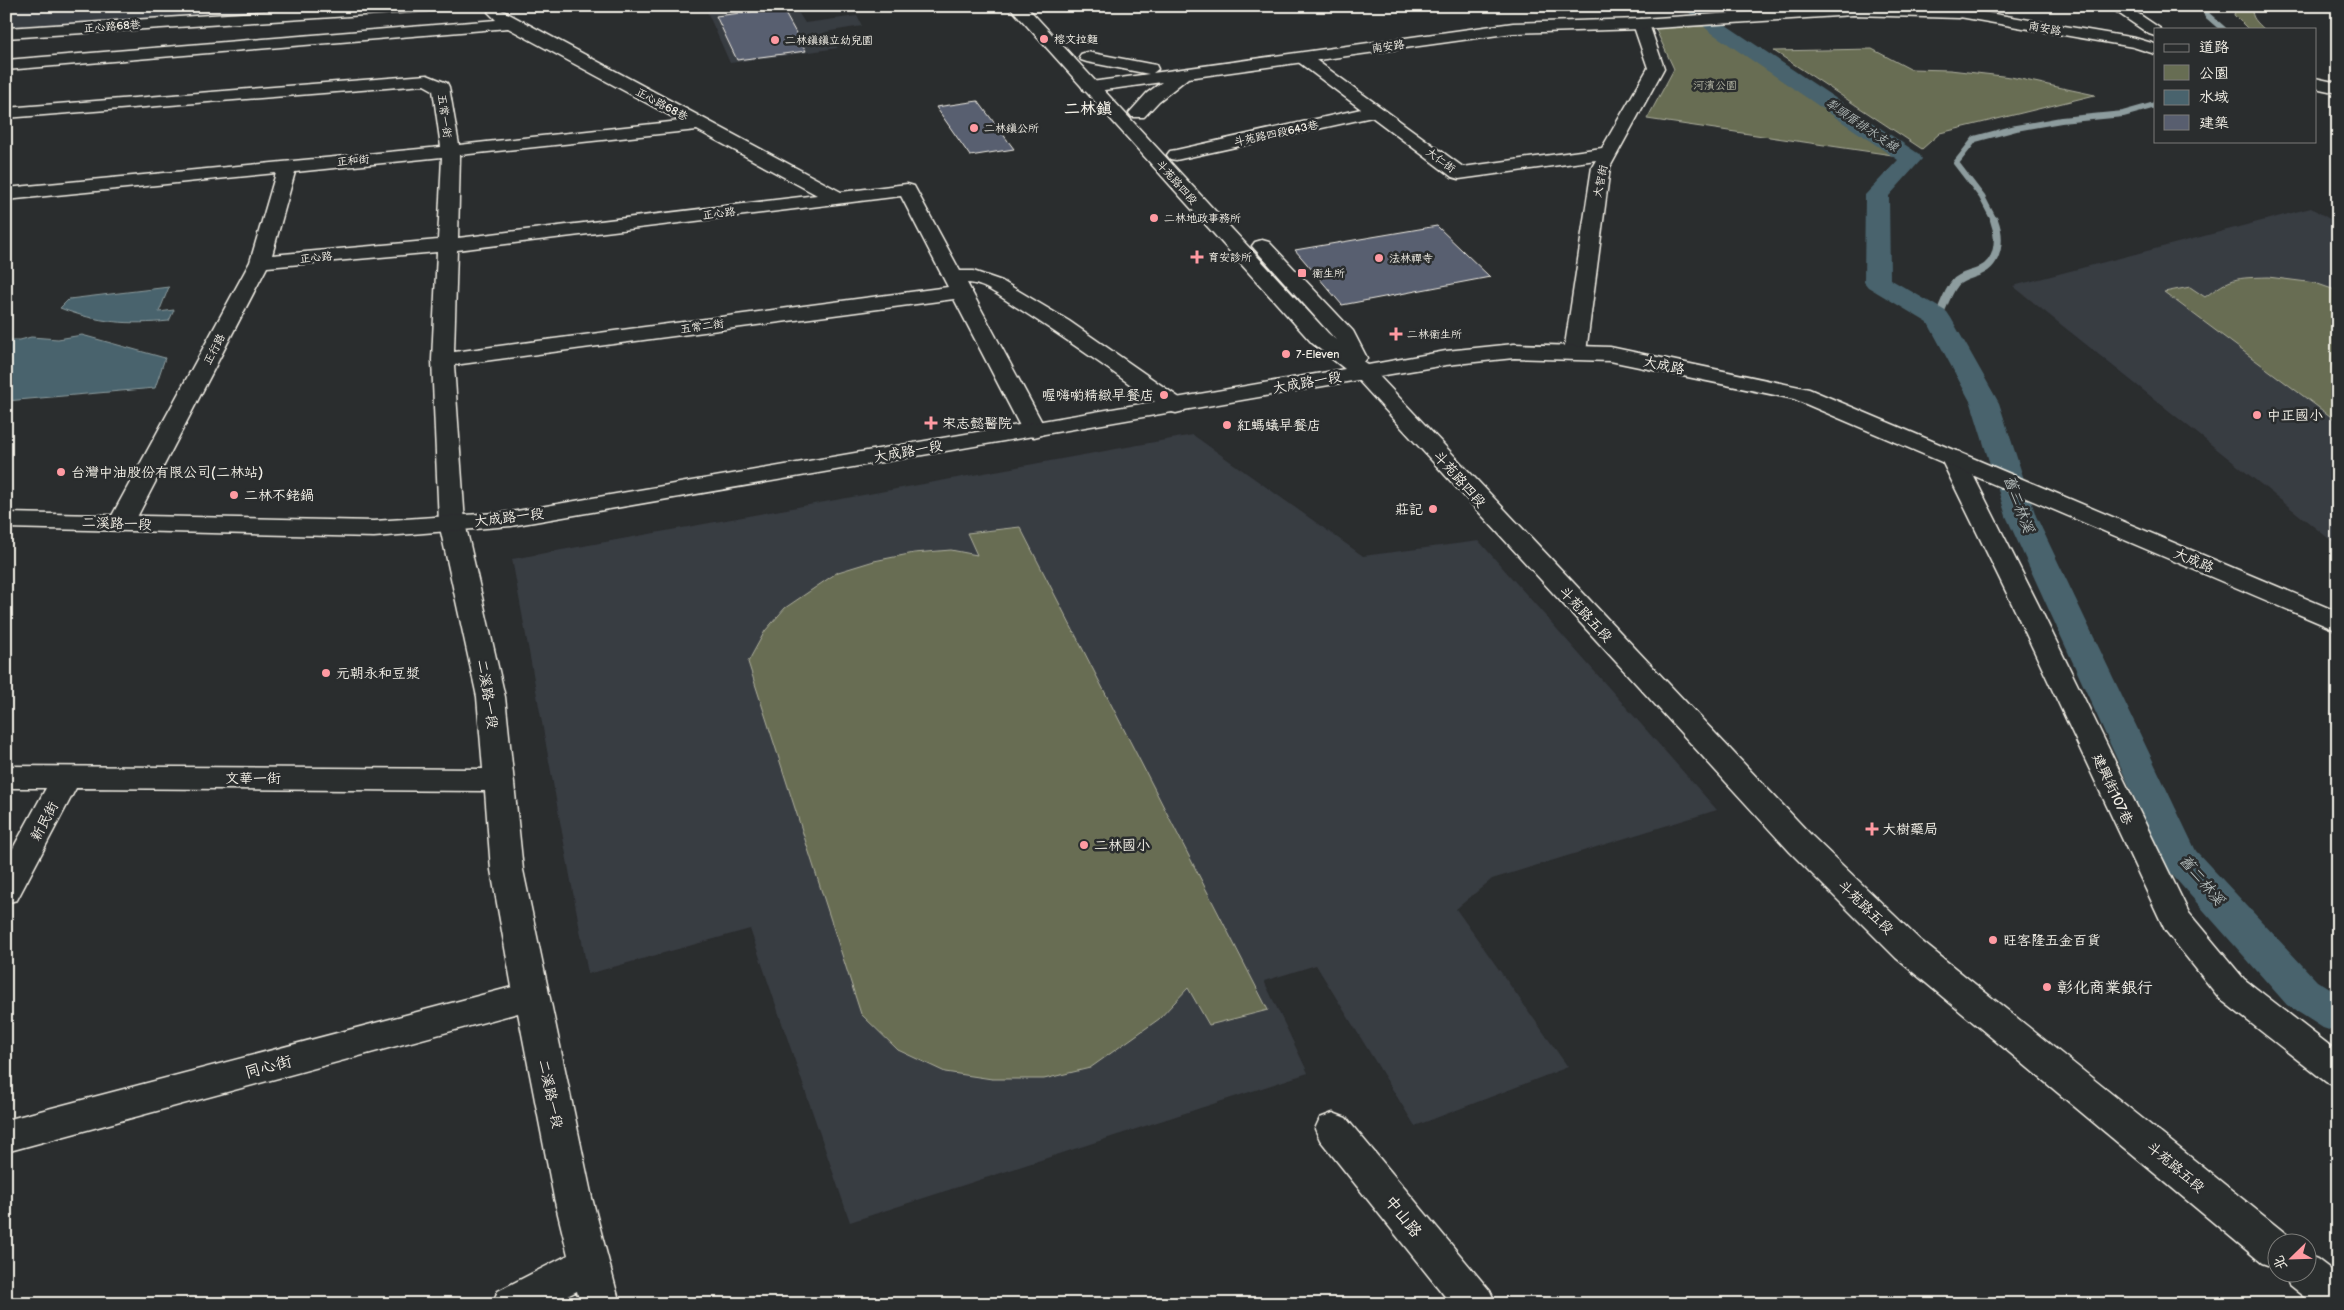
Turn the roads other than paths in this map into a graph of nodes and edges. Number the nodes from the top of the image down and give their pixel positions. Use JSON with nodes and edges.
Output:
{"nodes":[{"id":1,"x":427,"y":6,"type":"edge"},
{"id":2,"x":486,"y":6,"type":"edge"},
{"id":3,"x":1017,"y":6,"type":"edge"},
{"id":4,"x":1039,"y":6,"type":"edge"},
{"id":5,"x":2116,"y":6,"type":"edge"},
{"id":6,"x":2141,"y":6,"type":"edge"},
{"id":7,"x":1856,"y":8,"type":"edge"},
{"id":8,"x":1953,"y":10,"type":"edge"},
{"id":9,"x":511,"y":23,"type":"junction"},
{"id":10,"x":1640,"y":24,"type":"junction"},
{"id":11,"x":2153,"y":28,"type":"edge"},
{"id":12,"x":6,"y":32,"type":"edge"},
{"id":13,"x":2154,"y":49,"type":"edge"},
{"id":14,"x":1086,"y":57,"type":"junction"},
{"id":15,"x":1303,"y":58,"type":"junction"},
{"id":16,"x":6,"y":65,"type":"edge"},
{"id":17,"x":1184,"y":74,"type":"junction"},
{"id":18,"x":1111,"y":83,"type":"junction"},
{"id":19,"x":2316,"y":83,"type":"edge"},
{"id":20,"x":1090,"y":87,"type":"junction"},
{"id":21,"x":2338,"y":88,"type":"edge"},
{"id":22,"x":1375,"y":112,"type":"junction"},
{"id":23,"x":6,"y":113,"type":"edge"},
{"id":24,"x":1138,"y":113,"type":"junction"},
{"id":25,"x":700,"y":124,"type":"junction"},
{"id":26,"x":451,"y":151,"type":"junction"},
{"id":27,"x":1608,"y":153,"type":"junction"},
{"id":28,"x":1176,"y":155,"type":"junction"},
{"id":29,"x":286,"y":167,"type":"junction"},
{"id":30,"x":1210,"y":191,"type":"dead end"},
{"id":31,"x":6,"y":194,"type":"edge"},
{"id":32,"x":839,"y":199,"type":"junction"},
{"id":33,"x":1251,"y":234,"type":"dead end"},
{"id":34,"x":448,"y":245,"type":"junction"},
{"id":35,"x":260,"y":262,"type":"junction"},
{"id":36,"x":957,"y":284,"type":"junction"},
{"id":37,"x":1575,"y":352,"type":"junction"},
{"id":38,"x":444,"y":360,"type":"junction"},
{"id":39,"x":1364,"y":372,"type":"junction"},
{"id":40,"x":1176,"y":406,"type":"junction"},
{"id":41,"x":1034,"y":430,"type":"junction"},
{"id":42,"x":1952,"y":457,"type":"junction"},
{"id":43,"x":1496,"y":519,"type":"joint"},
{"id":44,"x":6,"y":520,"type":"edge"},
{"id":45,"x":121,"y":523,"type":"junction"},
{"id":46,"x":452,"y":523,"type":"junction"},
{"id":47,"x":2338,"y":622,"type":"edge"},
{"id":48,"x":6,"y":777,"type":"edge"},
{"id":49,"x":67,"y":777,"type":"junction"},
{"id":50,"x":499,"y":780,"type":"junction"},
{"id":51,"x":6,"y":891,"type":"edge"},
{"id":52,"x":530,"y":996,"type":"junction"},
{"id":53,"x":2338,"y":1072,"type":"edge"},
{"id":54,"x":1333,"y":1129,"type":"dead end"},
{"id":55,"x":6,"y":1136,"type":"edge"},
{"id":56,"x":2266,"y":1242,"type":"edge"},
{"id":57,"x":590,"y":1264,"type":"junction"},
{"id":58,"x":2316,"y":1282,"type":"edge"},
{"id":59,"x":2338,"y":1300,"type":"edge"},
{"id":60,"x":512,"y":1304,"type":"edge"},
{"id":61,"x":600,"y":1304,"type":"edge"},
{"id":62,"x":1476,"y":1304,"type":"edge"}],
"edges":[{"from":1,"to":12,"type":"street","name":"正心路68巷"},
{"from":2,"to":9,"type":"street","name":"正心路68巷"},
{"from":3,"to":20,"type":"street","name":"斗苑路四段"},
{"from":4,"to":14,"type":"street","name":"斗苑路四段"},
{"from":5,"to":11,"type":"street"},
{"from":6,"to":11,"type":"street"},
{"from":7,"to":8,"type":"street","name":"南安路"},
{"from":7,"to":10,"type":"street","name":"南安路"},
{"from":8,"to":13,"type":"street","name":"南安路"},
{"from":9,"to":16,"type":"street"},
{"from":9,"to":25,"type":"street","name":"正心路68巷"},
{"from":10,"to":15,"type":"street","name":"南安路"},
{"from":10,"to":27,"type":"street","name":"大智街"},
{"from":14,"to":17,"type":"street"},
{"from":14,"to":18,"type":"street","name":"斗苑路四段"},
{"from":15,"to":17,"type":"street","name":"南安路"},
{"from":15,"to":22,"type":"street","name":"大仁街"},
{"from":17,"to":18,"type":"street","name":"南安路"},
{"from":17,"to":24,"type":"street"},
{"from":18,"to":20,"type":"street","name":"南安路"},
{"from":18,"to":24,"type":"street","name":"斗苑路四段"},
{"from":19,"to":21,"type":"street"},
{"from":20,"to":39,"type":"street","name":"斗苑路四段"},
{"from":22,"to":27,"type":"street","name":"大仁街"},
{"from":22,"to":28,"type":"street","name":"斗苑路四段643巷"},
{"from":23,"to":26,"type":"street","name":"五常一街"},
{"from":24,"to":28,"type":"street","name":"斗苑路四段"},
{"from":25,"to":26,"type":"street","name":"正和街"},
{"from":25,"to":32,"type":"street","name":"正心路68巷"},
{"from":26,"to":29,"type":"street","name":"正和街"},
{"from":26,"to":34,"type":"street","name":"五常一街"},
{"from":27,"to":37,"type":"street","name":"大智街"},
{"from":28,"to":30,"type":"street","name":"斗苑路四段"},
{"from":29,"to":31,"type":"street","name":"正和街"},
{"from":29,"to":35,"type":"street","name":"正行路"},
{"from":32,"to":34,"type":"street","name":"正心路"},
{"from":32,"to":36,"type":"street","name":"正心路"},
{"from":33,"to":39,"type":"street","name":"斗苑路四段"},
{"from":34,"to":35,"type":"street","name":"正心路"},
{"from":34,"to":38,"type":"street","name":"五常一街"},
{"from":35,"to":45,"type":"street","name":"正行路"},
{"from":36,"to":38,"type":"street","name":"五常二街"},
{"from":36,"to":40,"type":"street","name":"五常二街"},
{"from":36,"to":41,"type":"street","name":"正心路"},
{"from":37,"to":39,"type":"street","name":"大成路"},
{"from":37,"to":42,"type":"street","name":"大成路"},
{"from":38,"to":46,"type":"street","name":"五常一街"},
{"from":39,"to":40,"type":"street","name":"大成路一段"},
{"from":39,"to":43,"type":"street","name":"斗苑路四段"},
{"from":40,"to":41,"type":"street","name":"大成路一段"},
{"from":41,"to":46,"type":"street","name":"大成路一段"},
{"from":42,"to":47,"type":"street","name":"大成路"},
{"from":42,"to":53,"type":"street","name":"建興街107巷"},
{"from":43,"to":56,"type":"street","name":"斗苑路五段"},
{"from":44,"to":45,"type":"street","name":"二溪路一段"},
{"from":45,"to":46,"type":"street","name":"二溪路一段"},
{"from":46,"to":50,"type":"street","name":"二溪路一段"},
{"from":48,"to":49,"type":"street","name":"文華一街"},
{"from":49,"to":50,"type":"street","name":"文華一街"},
{"from":49,"to":51,"type":"street","name":"新民街"},
{"from":50,"to":52,"type":"street","name":"二溪路一段"},
{"from":52,"to":55,"type":"street","name":"同心街"},
{"from":52,"to":57,"type":"street","name":"二溪路一段"},
{"from":54,"to":62,"type":"street","name":"中山路"},
{"from":57,"to":60,"type":"street"},
{"from":57,"to":61,"type":"street","name":"二溪路一段"},
{"from":58,"to":59,"type":"street"}]}
